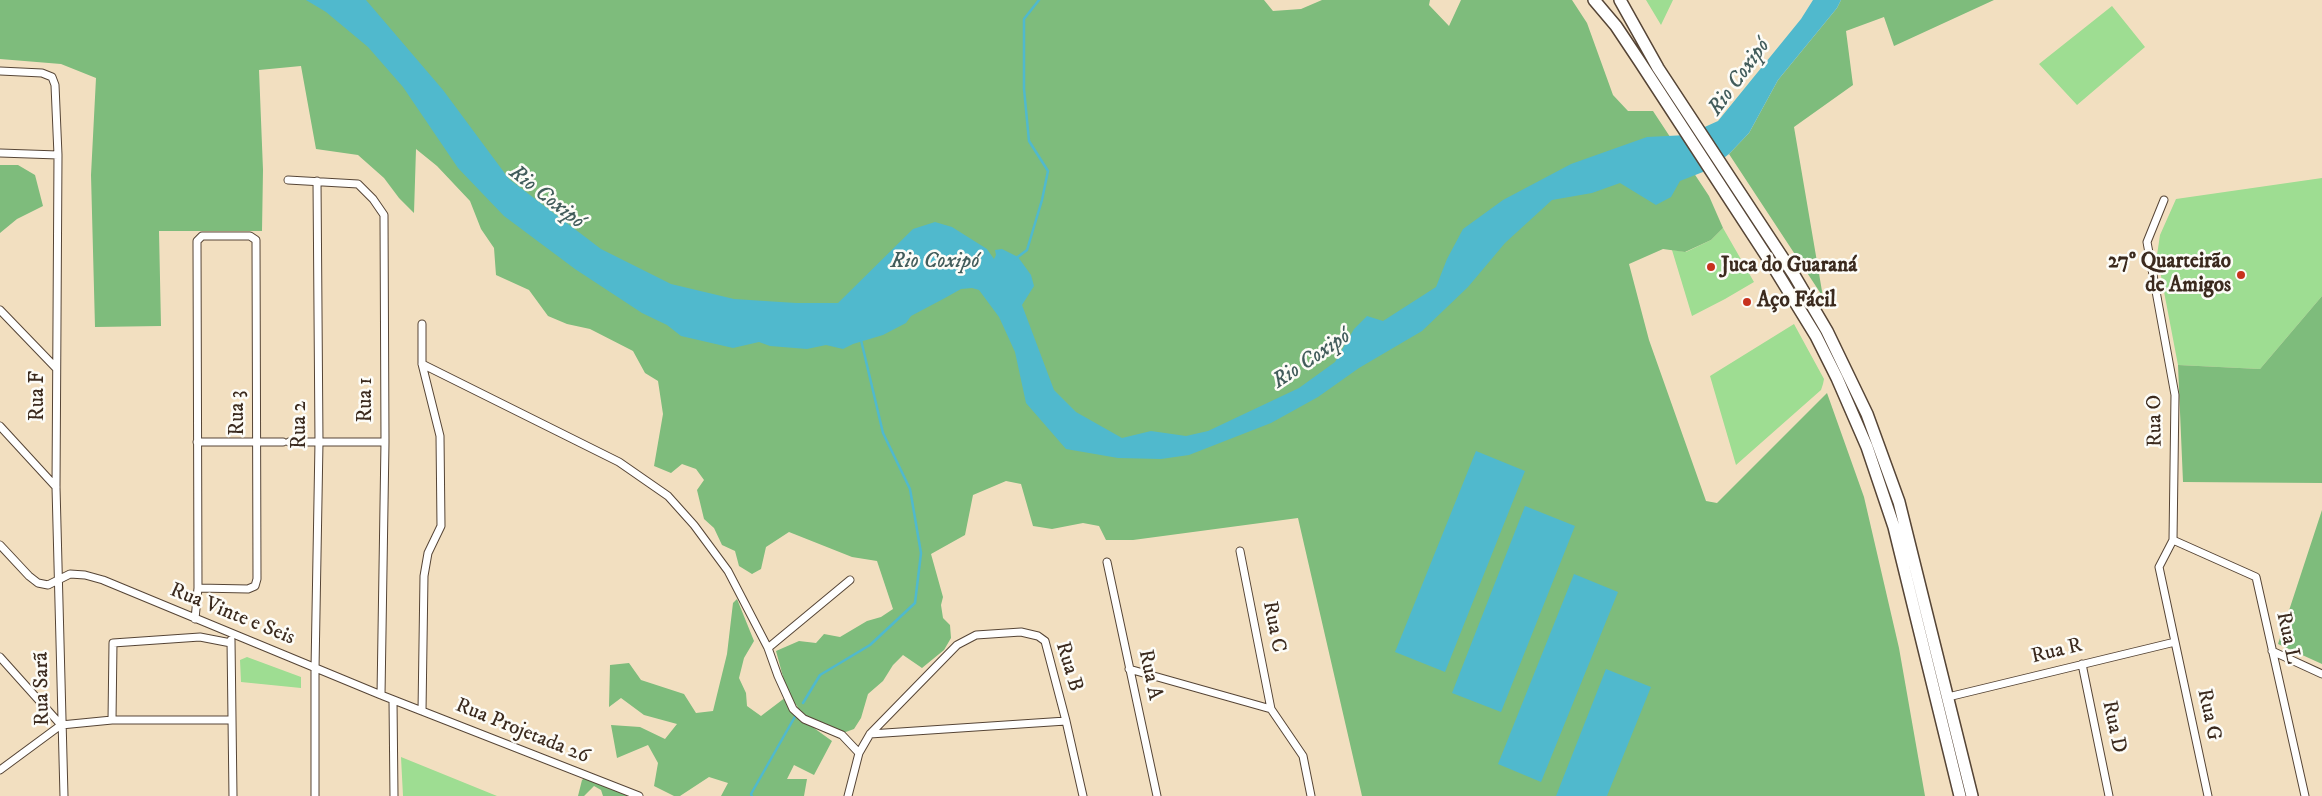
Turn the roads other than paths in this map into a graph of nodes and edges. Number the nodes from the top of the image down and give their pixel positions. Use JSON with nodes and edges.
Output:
{"nodes":[{"id":1,"x":1594,"y":0,"type":"edge"},
{"id":2,"x":1620,"y":0,"type":"edge"},
{"id":3,"x":0,"y":72,"type":"edge"},
{"id":4,"x":0,"y":153,"type":"edge"},
{"id":5,"x":58,"y":155,"type":"junction"},
{"id":6,"x":288,"y":180,"type":"dead end"},
{"id":7,"x":317,"y":181,"type":"junction"},
{"id":8,"x":2164,"y":200,"type":"dead end"},
{"id":9,"x":0,"y":310,"type":"edge"},
{"id":10,"x":422,"y":324,"type":"dead end"},
{"id":11,"x":422,"y":364,"type":"junction"},
{"id":12,"x":56,"y":368,"type":"junction"},
{"id":13,"x":0,"y":426,"type":"edge"},
{"id":14,"x":197,"y":442,"type":"junction"},
{"id":15,"x":256,"y":442,"type":"junction"},
{"id":16,"x":319,"y":442,"type":"junction"},
{"id":17,"x":385,"y":442,"type":"junction"},
{"id":18,"x":56,"y":487,"type":"junction"},
{"id":19,"x":2173,"y":540,"type":"junction"},
{"id":20,"x":0,"y":545,"type":"edge"},
{"id":21,"x":1240,"y":551,"type":"dead end"},
{"id":22,"x":1107,"y":562,"type":"dead end"},
{"id":23,"x":850,"y":580,"type":"dead end"},
{"id":24,"x":58,"y":581,"type":"junction"},
{"id":25,"x":198,"y":588,"type":"junction"},
{"id":26,"x":195,"y":619,"type":"junction"},
{"id":27,"x":231,"y":632,"type":"junction"},
{"id":28,"x":2174,"y":642,"type":"junction"},
{"id":29,"x":231,"y":643,"type":"junction"},
{"id":30,"x":768,"y":648,"type":"junction"},
{"id":31,"x":2272,"y":651,"type":"junction"},
{"id":32,"x":0,"y":657,"type":"edge"},
{"id":33,"x":2082,"y":664,"type":"junction"},
{"id":34,"x":315,"y":668,"type":"junction"},
{"id":35,"x":1129,"y":669,"type":"junction"},
{"id":36,"x":2322,"y":674,"type":"edge"},
{"id":37,"x":381,"y":696,"type":"junction"},
{"id":38,"x":1948,"y":697,"type":"junction"},
{"id":39,"x":393,"y":700,"type":"junction"},
{"id":40,"x":1271,"y":709,"type":"junction"},
{"id":41,"x":422,"y":711,"type":"junction"},
{"id":42,"x":112,"y":720,"type":"junction"},
{"id":43,"x":232,"y":720,"type":"junction"},
{"id":44,"x":1066,"y":721,"type":"junction"},
{"id":45,"x":61,"y":725,"type":"junction"},
{"id":46,"x":870,"y":734,"type":"junction"},
{"id":47,"x":859,"y":753,"type":"junction"},
{"id":48,"x":0,"y":770,"type":"edge"},
{"id":49,"x":64,"y":796,"type":"edge"},
{"id":50,"x":234,"y":796,"type":"edge"},
{"id":51,"x":315,"y":796,"type":"edge"},
{"id":52,"x":394,"y":796,"type":"edge"},
{"id":53,"x":639,"y":796,"type":"edge"},
{"id":54,"x":848,"y":796,"type":"edge"},
{"id":55,"x":1083,"y":796,"type":"edge"},
{"id":56,"x":1158,"y":796,"type":"edge"},
{"id":57,"x":1311,"y":796,"type":"edge"},
{"id":58,"x":1960,"y":796,"type":"edge"},
{"id":59,"x":1972,"y":796,"type":"edge"},
{"id":60,"x":2109,"y":796,"type":"edge"},
{"id":61,"x":2208,"y":796,"type":"edge"},
{"id":62,"x":2305,"y":796,"type":"edge"}],
"edges":[{"from":1,"to":58,"type":"main road"},
{"from":2,"to":38,"type":"main road"},
{"from":3,"to":5,"type":"street","name":"Rua F"},
{"from":4,"to":5,"type":"street"},
{"from":5,"to":12,"type":"street","name":"Rua F"},
{"from":6,"to":7,"type":"street","name":"Rua 1"},
{"from":7,"to":16,"type":"street","name":"Rua 2"},
{"from":7,"to":17,"type":"street","name":"Rua 1"},
{"from":8,"to":19,"type":"street","name":"Rua O"},
{"from":9,"to":12,"type":"street"},
{"from":10,"to":11,"type":"street"},
{"from":11,"to":30,"type":"street"},
{"from":11,"to":41,"type":"street"},
{"from":12,"to":18,"type":"street","name":"Rua F"},
{"from":13,"to":18,"type":"street"},
{"from":14,"to":15,"type":"street"},
{"from":14,"to":15,"type":"street","name":"Rua 3"},
{"from":14,"to":25,"type":"street"},
{"from":15,"to":16,"type":"street"},
{"from":15,"to":25,"type":"street","name":"Rua 3"},
{"from":16,"to":17,"type":"street"},
{"from":16,"to":34,"type":"street","name":"Rua 2"},
{"from":17,"to":37,"type":"street","name":"Rua 1"},
{"from":18,"to":24,"type":"street","name":"Rua F"},
{"from":19,"to":28,"type":"street","name":"Rua O"},
{"from":19,"to":31,"type":"street","name":"Rua L"},
{"from":20,"to":24,"type":"street","name":"Rua Vinte e Seis"},
{"from":21,"to":40,"type":"street","name":"Rua C"},
{"from":22,"to":35,"type":"street","name":"Rua A"},
{"from":23,"to":30,"type":"street"},
{"from":24,"to":26,"type":"street","name":"Rua Vinte e Seis"},
{"from":24,"to":45,"type":"street","name":"Rua Sarã"},
{"from":25,"to":26,"type":"street"},
{"from":26,"to":27,"type":"street","name":"Rua Vinte e Seis"},
{"from":27,"to":29,"type":"street"},
{"from":27,"to":34,"type":"street","name":"Rua Vinte e Seis"},
{"from":28,"to":33,"type":"street","name":"Rua R"},
{"from":28,"to":61,"type":"street","name":"Rua G"},
{"from":29,"to":42,"type":"street"},
{"from":29,"to":43,"type":"street"},
{"from":30,"to":47,"type":"street"},
{"from":31,"to":36,"type":"street"},
{"from":31,"to":62,"type":"street","name":"Rua L"},
{"from":32,"to":45,"type":"street"},
{"from":33,"to":38,"type":"street","name":"Rua R"},
{"from":33,"to":60,"type":"street","name":"Rua D"},
{"from":34,"to":37,"type":"street","name":"Rua Vinte e Seis"},
{"from":34,"to":51,"type":"street","name":"Rua 2"},
{"from":35,"to":40,"type":"street"},
{"from":35,"to":56,"type":"street","name":"Rua A"},
{"from":37,"to":39,"type":"street","name":"Rua Vinte e Seis"},
{"from":38,"to":59,"type":"main road"},
{"from":39,"to":41,"type":"street","name":"Rua Projetada 26"},
{"from":39,"to":52,"type":"street"},
{"from":40,"to":57,"type":"street"},
{"from":41,"to":53,"type":"street","name":"Rua Projetada 26"},
{"from":42,"to":43,"type":"street"},
{"from":42,"to":45,"type":"street"},
{"from":43,"to":50,"type":"street"},
{"from":44,"to":46,"type":"street"},
{"from":44,"to":46,"type":"street","name":"Rua B"},
{"from":44,"to":55,"type":"street","name":"Rua B"},
{"from":45,"to":48,"type":"street"},
{"from":45,"to":49,"type":"street","name":"Rua Sarã"},
{"from":46,"to":47,"type":"street"},
{"from":47,"to":54,"type":"street"}]}
